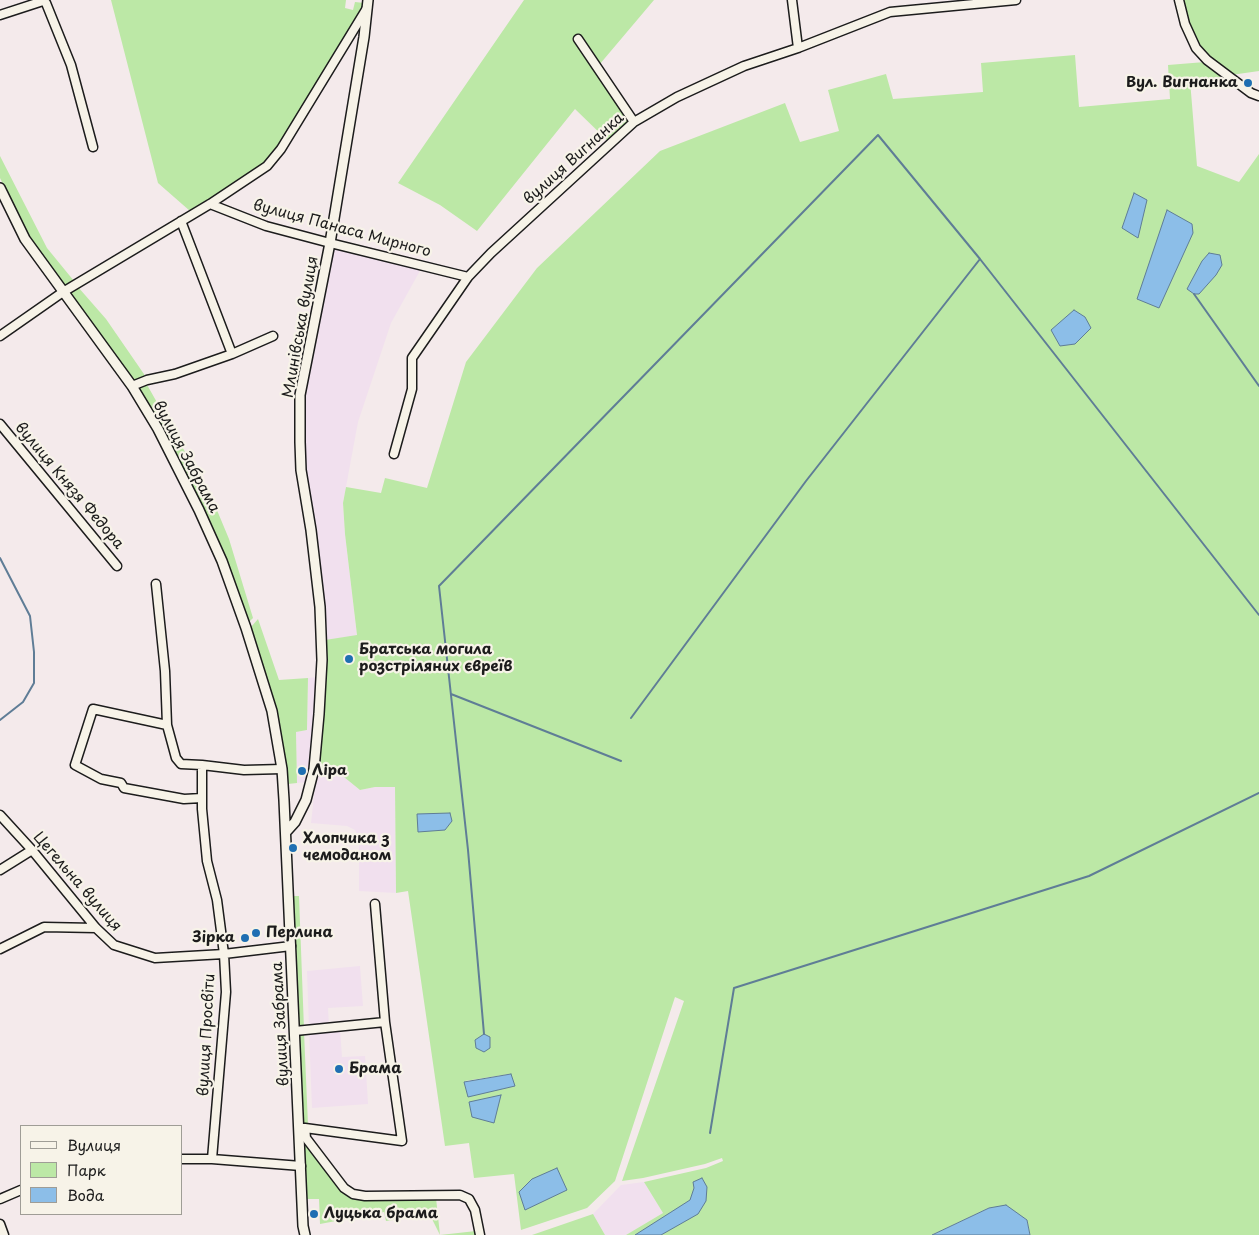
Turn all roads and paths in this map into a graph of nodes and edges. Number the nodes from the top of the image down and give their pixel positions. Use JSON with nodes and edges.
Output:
{"nodes":[{"id":1,"x":372,"y":0,"type":"edge"},
{"id":2,"x":792,"y":0,"type":"edge"},
{"id":3,"x":1016,"y":0,"type":"edge"},
{"id":4,"x":1180,"y":0,"type":"edge"},
{"id":5,"x":367,"y":4,"type":"edge"},
{"id":6,"x":0,"y":16,"type":"edge"},
{"id":7,"x":578,"y":39,"type":"dead end"},
{"id":8,"x":798,"y":48,"type":"junction"},
{"id":9,"x":1259,"y":96,"type":"edge"},
{"id":10,"x":634,"y":122,"type":"junction"},
{"id":11,"x":94,"y":147,"type":"dead end"},
{"id":12,"x":0,"y":188,"type":"edge"},
{"id":13,"x":210,"y":204,"type":"junction"},
{"id":14,"x":181,"y":221,"type":"junction"},
{"id":15,"x":330,"y":243,"type":"junction"},
{"id":16,"x":468,"y":277,"type":"junction"},
{"id":17,"x":63,"y":292,"type":"junction"},
{"id":18,"x":0,"y":336,"type":"edge"},
{"id":19,"x":273,"y":336,"type":"dead end"},
{"id":20,"x":232,"y":354,"type":"junction"},
{"id":21,"x":132,"y":386,"type":"junction"},
{"id":22,"x":0,"y":424,"type":"edge"},
{"id":23,"x":394,"y":454,"type":"dead end"},
{"id":24,"x":117,"y":566,"type":"dead end"},
{"id":25,"x":156,"y":584,"type":"dead end"},
{"id":26,"x":167,"y":725,"type":"junction"},
{"id":27,"x":202,"y":765,"type":"junction"},
{"id":28,"x":282,"y":769,"type":"junction"},
{"id":29,"x":202,"y":798,"type":"junction"},
{"id":30,"x":0,"y":815,"type":"edge"},
{"id":31,"x":286,"y":832,"type":"junction"},
{"id":32,"x":32,"y":850,"type":"junction"},
{"id":33,"x":0,"y":870,"type":"edge"},
{"id":34,"x":375,"y":904,"type":"dead end"},
{"id":35,"x":96,"y":928,"type":"junction"},
{"id":36,"x":291,"y":946,"type":"junction"},
{"id":37,"x":0,"y":949,"type":"edge"},
{"id":38,"x":224,"y":954,"type":"junction"},
{"id":39,"x":385,"y":1022,"type":"junction"},
{"id":40,"x":295,"y":1031,"type":"junction"},
{"id":41,"x":302,"y":1128,"type":"junction"},
{"id":42,"x":182,"y":1159,"type":"edge"},
{"id":43,"x":212,"y":1160,"type":"junction"},
{"id":44,"x":301,"y":1166,"type":"junction"},
{"id":45,"x":20,"y":1190,"type":"edge"},
{"id":46,"x":0,"y":1199,"type":"edge"},
{"id":47,"x":0,"y":1224,"type":"edge"},
{"id":48,"x":4,"y":1235,"type":"edge"},
{"id":49,"x":304,"y":1235,"type":"edge"},
{"id":50,"x":480,"y":1235,"type":"edge"}],
"edges":[{"from":1,"to":5,"type":"street","name":"вулиця Панаса Мирного"},
{"from":2,"to":8,"type":"street"},
{"from":3,"to":8,"type":"street","name":"вулиця Вигнанка"},
{"from":4,"to":9,"type":"street"},
{"from":5,"to":13,"type":"street","name":"вулиця Панаса Мирного"},
{"from":5,"to":15,"type":"main road","name":"Млинівська вулиця"},
{"from":6,"to":11,"type":"street"},
{"from":7,"to":10,"type":"street"},
{"from":8,"to":10,"type":"street","name":"вулиця Вигнанка"},
{"from":10,"to":16,"type":"street","name":"вулиця Вигнанка"},
{"from":12,"to":17,"type":"main road","name":"вулиця Забрама"},
{"from":13,"to":14,"type":"street","name":"вулиця Панаса Мирного"},
{"from":13,"to":15,"type":"street","name":"вулиця Панаса Мирного"},
{"from":14,"to":17,"type":"street","name":"вулиця Панаса Мирного"},
{"from":14,"to":20,"type":"street"},
{"from":15,"to":16,"type":"street","name":"вулиця Панаса Мирного"},
{"from":15,"to":31,"type":"main road","name":"Млинівська вулиця"},
{"from":16,"to":23,"type":"street","name":"вулиця Вигнанка"},
{"from":17,"to":18,"type":"street","name":"вулиця Панаса Мирного"},
{"from":17,"to":21,"type":"main road","name":"вулиця Забрама"},
{"from":19,"to":20,"type":"street"},
{"from":20,"to":21,"type":"street"},
{"from":21,"to":28,"type":"main road","name":"вулиця Забрама"},
{"from":22,"to":24,"type":"street","name":"вулиця Князя Федора"},
{"from":25,"to":26,"type":"street"},
{"from":26,"to":27,"type":"street"},
{"from":26,"to":29,"type":"street"},
{"from":27,"to":28,"type":"street"},
{"from":27,"to":29,"type":"street","name":"вулиця Просвіти"},
{"from":28,"to":31,"type":"main road","name":"вулиця Забрама"},
{"from":29,"to":38,"type":"street","name":"вулиця Просвіти"},
{"from":30,"to":32,"type":"street","name":"Цегельна вулиця"},
{"from":31,"to":36,"type":"main road","name":"вулиця Забрама"},
{"from":32,"to":33,"type":"street"},
{"from":32,"to":35,"type":"street","name":"Цегельна вулиця"},
{"from":34,"to":39,"type":"street"},
{"from":35,"to":37,"type":"street"},
{"from":35,"to":38,"type":"street","name":"Цегельна вулиця"},
{"from":36,"to":38,"type":"street","name":"Цегельна вулиця"},
{"from":36,"to":40,"type":"main road","name":"вулиця Забрама"},
{"from":38,"to":43,"type":"street","name":"вулиця Просвіти"},
{"from":39,"to":40,"type":"street"},
{"from":39,"to":41,"type":"street"},
{"from":40,"to":41,"type":"main road","name":"вулиця Забрама"},
{"from":41,"to":44,"type":"main road","name":"вулиця Забрама"},
{"from":41,"to":50,"type":"street"},
{"from":42,"to":43,"type":"street"},
{"from":43,"to":44,"type":"street"},
{"from":44,"to":49,"type":"main road","name":"вулиця Забрама"},
{"from":45,"to":46,"type":"street"},
{"from":47,"to":48,"type":"street"}]}
